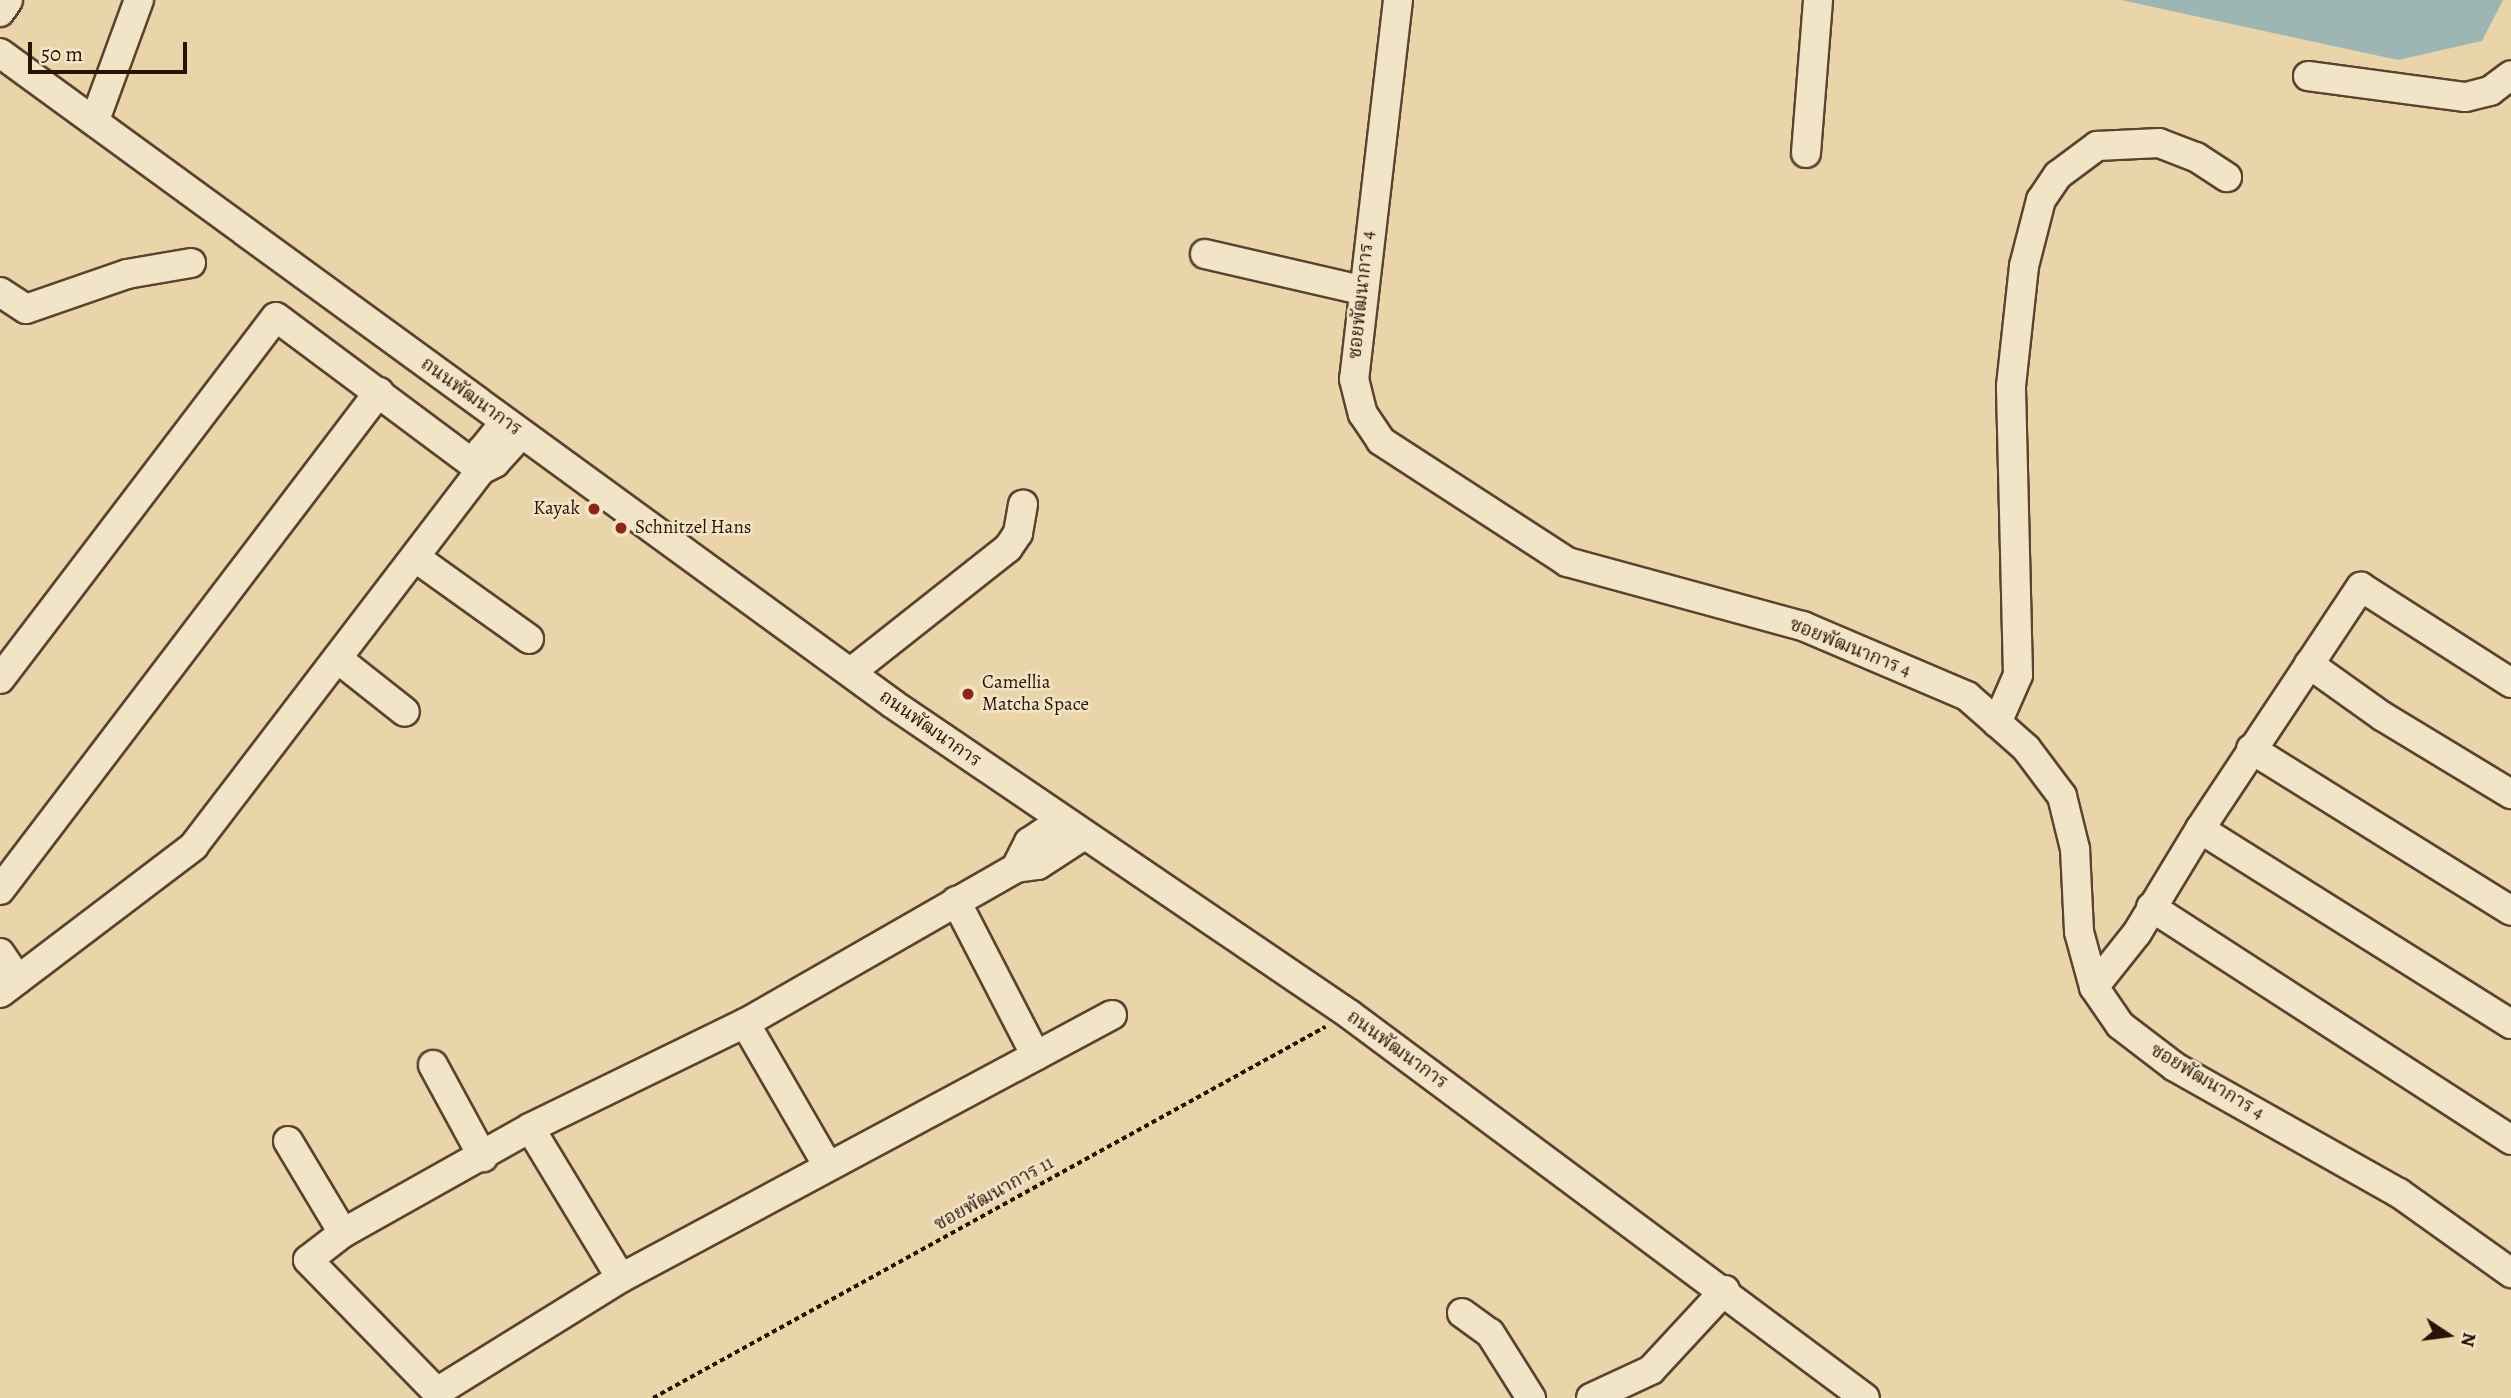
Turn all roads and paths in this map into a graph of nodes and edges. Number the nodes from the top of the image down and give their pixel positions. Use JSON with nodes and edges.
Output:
{"nodes":[{"id":1,"x":8,"y":0,"type":"edge"},
{"id":2,"x":139,"y":0,"type":"edge"},
{"id":3,"x":1398,"y":0,"type":"edge"},
{"id":4,"x":1818,"y":0,"type":"edge"},
{"id":5,"x":0,"y":12,"type":"edge"},
{"id":6,"x":0,"y":53,"type":"edge"},
{"id":7,"x":2511,"y":75,"type":"edge"},
{"id":8,"x":2308,"y":76,"type":"dead end"},
{"id":9,"x":95,"y":120,"type":"junction"},
{"id":10,"x":1806,"y":153,"type":"dead end"},
{"id":11,"x":2227,"y":177,"type":"dead end"},
{"id":12,"x":1205,"y":254,"type":"dead end"},
{"id":13,"x":191,"y":263,"type":"dead end"},
{"id":14,"x":1361,"y":290,"type":"junction"},
{"id":15,"x":0,"y":292,"type":"edge"},
{"id":16,"x":379,"y":392,"type":"junction"},
{"id":17,"x":513,"y":428,"type":"junction"},
{"id":18,"x":481,"y":470,"type":"junction"},
{"id":19,"x":1023,"y":504,"type":"dead end"},
{"id":20,"x":416,"y":558,"type":"junction"},
{"id":21,"x":529,"y":639,"type":"dead end"},
{"id":22,"x":338,"y":659,"type":"junction"},
{"id":23,"x":2309,"y":664,"type":"junction"},
{"id":24,"x":851,"y":672,"type":"junction"},
{"id":25,"x":0,"y":679,"type":"edge"},
{"id":26,"x":2511,"y":682,"type":"edge"},
{"id":27,"x":405,"y":712,"type":"dead end"},
{"id":28,"x":1997,"y":723,"type":"junction"},
{"id":29,"x":2251,"y":749,"type":"junction"},
{"id":30,"x":2511,"y":794,"type":"edge"},
{"id":31,"x":1073,"y":827,"type":"junction"},
{"id":32,"x":2200,"y":829,"type":"junction"},
{"id":33,"x":0,"y":890,"type":"edge"},
{"id":34,"x":956,"y":901,"type":"junction"},
{"id":35,"x":2151,"y":907,"type":"junction"},
{"id":36,"x":2511,"y":911,"type":"edge"},
{"id":37,"x":0,"y":953,"type":"edge"},
{"id":38,"x":9,"y":986,"type":"edge"},
{"id":39,"x":2094,"y":987,"type":"junction"},
{"id":40,"x":1349,"y":1014,"type":"junction"},
{"id":41,"x":1112,"y":1015,"type":"dead end"},
{"id":42,"x":745,"y":1023,"type":"junction"},
{"id":43,"x":2511,"y":1024,"type":"edge"},
{"id":44,"x":1036,"y":1056,"type":"junction"},
{"id":45,"x":433,"y":1065,"type":"dead end"},
{"id":46,"x":530,"y":1128,"type":"junction"},
{"id":47,"x":2511,"y":1140,"type":"edge"},
{"id":48,"x":288,"y":1141,"type":"dead end"},
{"id":49,"x":483,"y":1157,"type":"junction"},
{"id":50,"x":828,"y":1166,"type":"junction"},
{"id":51,"x":343,"y":1233,"type":"junction"},
{"id":52,"x":2511,"y":1273,"type":"edge"},
{"id":53,"x":621,"y":1279,"type":"junction"},
{"id":54,"x":1725,"y":1290,"type":"junction"},
{"id":55,"x":1462,"y":1313,"type":"dead end"},
{"id":56,"x":653,"y":1398,"type":"edge"},
{"id":57,"x":1531,"y":1398,"type":"edge"},
{"id":58,"x":1591,"y":1398,"type":"edge"},
{"id":59,"x":1865,"y":1398,"type":"edge"}],
"edges":[{"from":1,"to":5,"type":"street"},
{"from":2,"to":9,"type":"street"},
{"from":3,"to":14,"type":"street","name":"ซอยพัฒนาการ 4"},
{"from":4,"to":10,"type":"street"},
{"from":6,"to":9,"type":"street","name":"ถนนพัฒนาการ"},
{"from":7,"to":8,"type":"street"},
{"from":9,"to":17,"type":"street","name":"ถนนพัฒนาการ"},
{"from":11,"to":28,"type":"street"},
{"from":12,"to":14,"type":"street"},
{"from":13,"to":15,"type":"street"},
{"from":14,"to":28,"type":"street","name":"ซอยพัฒนาการ 4"},
{"from":16,"to":18,"type":"street"},
{"from":16,"to":25,"type":"street"},
{"from":16,"to":33,"type":"street"},
{"from":17,"to":18,"type":"street"},
{"from":17,"to":24,"type":"street","name":"ถนนพัฒนาการ"},
{"from":18,"to":20,"type":"street"},
{"from":19,"to":24,"type":"street"},
{"from":20,"to":21,"type":"street"},
{"from":20,"to":22,"type":"street"},
{"from":22,"to":27,"type":"street"},
{"from":22,"to":38,"type":"street"},
{"from":23,"to":26,"type":"street"},
{"from":23,"to":29,"type":"street"},
{"from":23,"to":30,"type":"street"},
{"from":24,"to":31,"type":"street","name":"ถนนพัฒนาการ"},
{"from":28,"to":39,"type":"street","name":"ซอยพัฒนาการ 4"},
{"from":29,"to":32,"type":"street"},
{"from":29,"to":36,"type":"street"},
{"from":31,"to":34,"type":"street"},
{"from":31,"to":40,"type":"street","name":"ถนนพัฒนาการ"},
{"from":32,"to":35,"type":"street"},
{"from":32,"to":43,"type":"street"},
{"from":34,"to":42,"type":"street"},
{"from":34,"to":44,"type":"street"},
{"from":35,"to":39,"type":"street"},
{"from":35,"to":47,"type":"street"},
{"from":37,"to":38,"type":"street"},
{"from":39,"to":52,"type":"street","name":"ซอยพัฒนาการ 4"},
{"from":40,"to":54,"type":"street","name":"ถนนพัฒนาการ"},
{"from":40,"to":56,"type":"path","name":"ซอยพัฒนาการ 11"},
{"from":41,"to":44,"type":"street"},
{"from":42,"to":46,"type":"street"},
{"from":42,"to":50,"type":"street"},
{"from":44,"to":50,"type":"street"},
{"from":45,"to":49,"type":"street"},
{"from":46,"to":49,"type":"street"},
{"from":46,"to":53,"type":"street"},
{"from":48,"to":51,"type":"street"},
{"from":49,"to":51,"type":"street"},
{"from":50,"to":53,"type":"street"},
{"from":51,"to":53,"type":"street"},
{"from":54,"to":58,"type":"street"},
{"from":54,"to":59,"type":"street","name":"ถนนพัฒนาการ"},
{"from":55,"to":57,"type":"street"}]}
